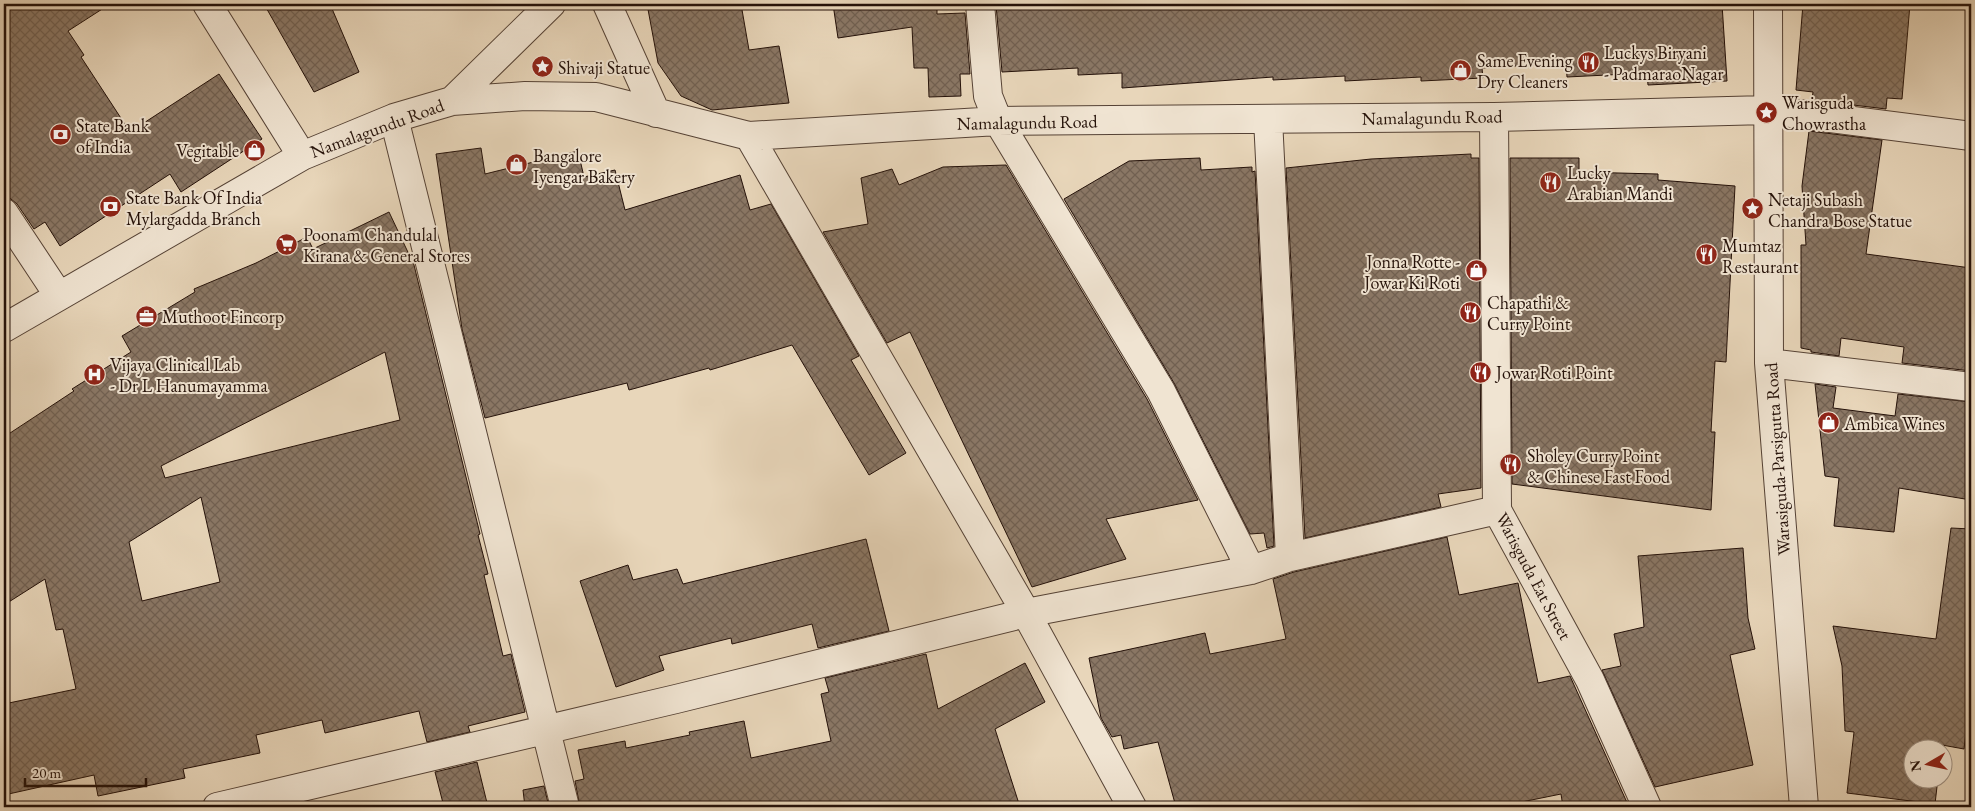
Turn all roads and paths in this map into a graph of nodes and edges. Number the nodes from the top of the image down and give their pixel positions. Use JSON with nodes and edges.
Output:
{"nodes":[{"id":1,"x":207,"y":4,"type":"edge"},
{"id":2,"x":551,"y":4,"type":"edge"},
{"id":3,"x":607,"y":4,"type":"edge"},
{"id":4,"x":980,"y":4,"type":"edge"},
{"id":5,"x":1768,"y":4,"type":"edge"},
{"id":6,"x":452,"y":101,"type":"junction"},
{"id":7,"x":1767,"y":110,"type":"junction"},
{"id":8,"x":656,"y":113,"type":"junction"},
{"id":9,"x":1494,"y":117,"type":"junction"},
{"id":10,"x":394,"y":118,"type":"junction"},
{"id":11,"x":1268,"y":119,"type":"junction"},
{"id":12,"x":998,"y":121,"type":"junction"},
{"id":13,"x":749,"y":136,"type":"junction"},
{"id":14,"x":1971,"y":136,"type":"edge"},
{"id":15,"x":302,"y":156,"type":"junction"},
{"id":16,"x":4,"y":213,"type":"edge"},
{"id":17,"x":59,"y":296,"type":"junction"},
{"id":18,"x":4,"y":328,"type":"edge"},
{"id":19,"x":1769,"y":363,"type":"junction"},
{"id":20,"x":1971,"y":387,"type":"edge"},
{"id":21,"x":1497,"y":510,"type":"junction"},
{"id":22,"x":1290,"y":557,"type":"junction"},
{"id":23,"x":1251,"y":570,"type":"junction"},
{"id":24,"x":1026,"y":613,"type":"junction"},
{"id":25,"x":547,"y":729,"type":"junction"},
{"id":26,"x":217,"y":807,"type":"edge"},
{"id":27,"x":565,"y":807,"type":"edge"},
{"id":28,"x":1132,"y":807,"type":"edge"},
{"id":29,"x":1647,"y":807,"type":"edge"},
{"id":30,"x":1804,"y":807,"type":"edge"}],
"edges":[{"from":1,"to":15,"type":"street"},
{"from":2,"to":6,"type":"street"},
{"from":3,"to":8,"type":"street"},
{"from":4,"to":12,"type":"street"},
{"from":5,"to":7,"type":"street","name":"Warasiguda-Parsigutta Road"},
{"from":6,"to":8,"type":"street","name":"Namalagundu Road"},
{"from":6,"to":10,"type":"street","name":"Namalagundu Road"},
{"from":7,"to":9,"type":"street","name":"Namalagundu Road"},
{"from":7,"to":14,"type":"street","name":"Namalagundu Road"},
{"from":7,"to":19,"type":"street","name":"Warasiguda-Parsigutta Road"},
{"from":8,"to":13,"type":"street","name":"Namalagundu Road"},
{"from":9,"to":11,"type":"street","name":"Namalagundu Road"},
{"from":9,"to":21,"type":"street","name":"Warisguda Eat Street"},
{"from":10,"to":15,"type":"street","name":"Namalagundu Road"},
{"from":10,"to":25,"type":"street"},
{"from":11,"to":12,"type":"street","name":"Namalagundu Road"},
{"from":11,"to":22,"type":"street"},
{"from":12,"to":13,"type":"street","name":"Namalagundu Road"},
{"from":12,"to":23,"type":"street"},
{"from":13,"to":24,"type":"street"},
{"from":15,"to":17,"type":"street","name":"Namalagundu Road"},
{"from":16,"to":17,"type":"street"},
{"from":17,"to":18,"type":"street","name":"Namalagundu Road"},
{"from":19,"to":20,"type":"street"},
{"from":19,"to":30,"type":"street","name":"Warasiguda-Parsigutta Road"},
{"from":21,"to":22,"type":"street"},
{"from":21,"to":29,"type":"street","name":"Warisguda Eat Street"},
{"from":22,"to":23,"type":"street"},
{"from":23,"to":24,"type":"street"},
{"from":24,"to":25,"type":"street"},
{"from":24,"to":28,"type":"street"},
{"from":25,"to":26,"type":"street"},
{"from":25,"to":27,"type":"street"}]}
